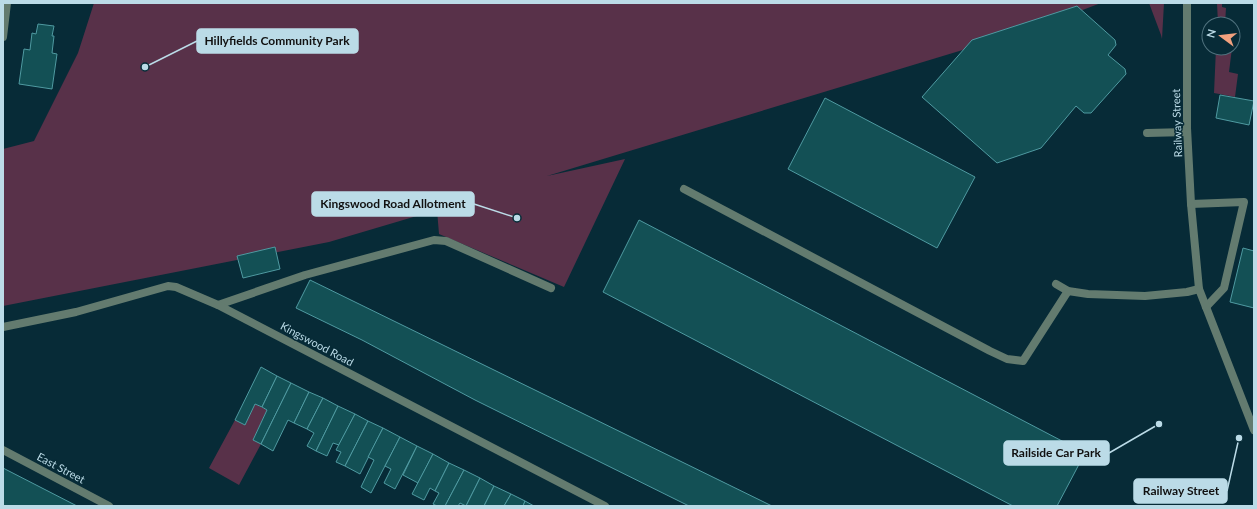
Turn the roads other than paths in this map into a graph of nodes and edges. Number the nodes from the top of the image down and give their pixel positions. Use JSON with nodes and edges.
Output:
{"nodes":[{"id":1,"x":7,"y":3,"type":"edge"},
{"id":2,"x":1187,"y":3,"type":"edge"},
{"id":3,"x":3,"y":37,"type":"edge"},
{"id":4,"x":1187,"y":132,"type":"junction"},
{"id":5,"x":1147,"y":133,"type":"dead end"},
{"id":6,"x":684,"y":188,"type":"dead end"},
{"id":7,"x":1192,"y":204,"type":"junction"},
{"id":8,"x":1056,"y":284,"type":"dead end"},
{"id":9,"x":551,"y":288,"type":"dead end"},
{"id":10,"x":1199,"y":289,"type":"junction"},
{"id":11,"x":1068,"y":291,"type":"junction"},
{"id":12,"x":218,"y":305,"type":"junction"},
{"id":13,"x":1206,"y":306,"type":"junction"},
{"id":14,"x":3,"y":327,"type":"edge"},
{"id":15,"x":1254,"y":430,"type":"edge"},
{"id":16,"x":3,"y":450,"type":"edge"},
{"id":17,"x":110,"y":506,"type":"edge"},
{"id":18,"x":605,"y":506,"type":"edge"}],
"edges":[{"from":1,"to":3,"type":"street"},
{"from":2,"to":4,"type":"street","name":"Railway Street"},
{"from":4,"to":5,"type":"street"},
{"from":4,"to":7,"type":"street","name":"Railway Street"},
{"from":6,"to":11,"type":"street"},
{"from":7,"to":10,"type":"street","name":"Railway Street"},
{"from":7,"to":13,"type":"street"},
{"from":8,"to":11,"type":"street"},
{"from":9,"to":12,"type":"street"},
{"from":10,"to":11,"type":"street"},
{"from":10,"to":13,"type":"street","name":"Railway Street"},
{"from":12,"to":14,"type":"street","name":"Kingswood Road"},
{"from":12,"to":18,"type":"street","name":"Kingswood Road"},
{"from":13,"to":15,"type":"street","name":"Railway Street"},
{"from":16,"to":17,"type":"street","name":"East Street"}]}
